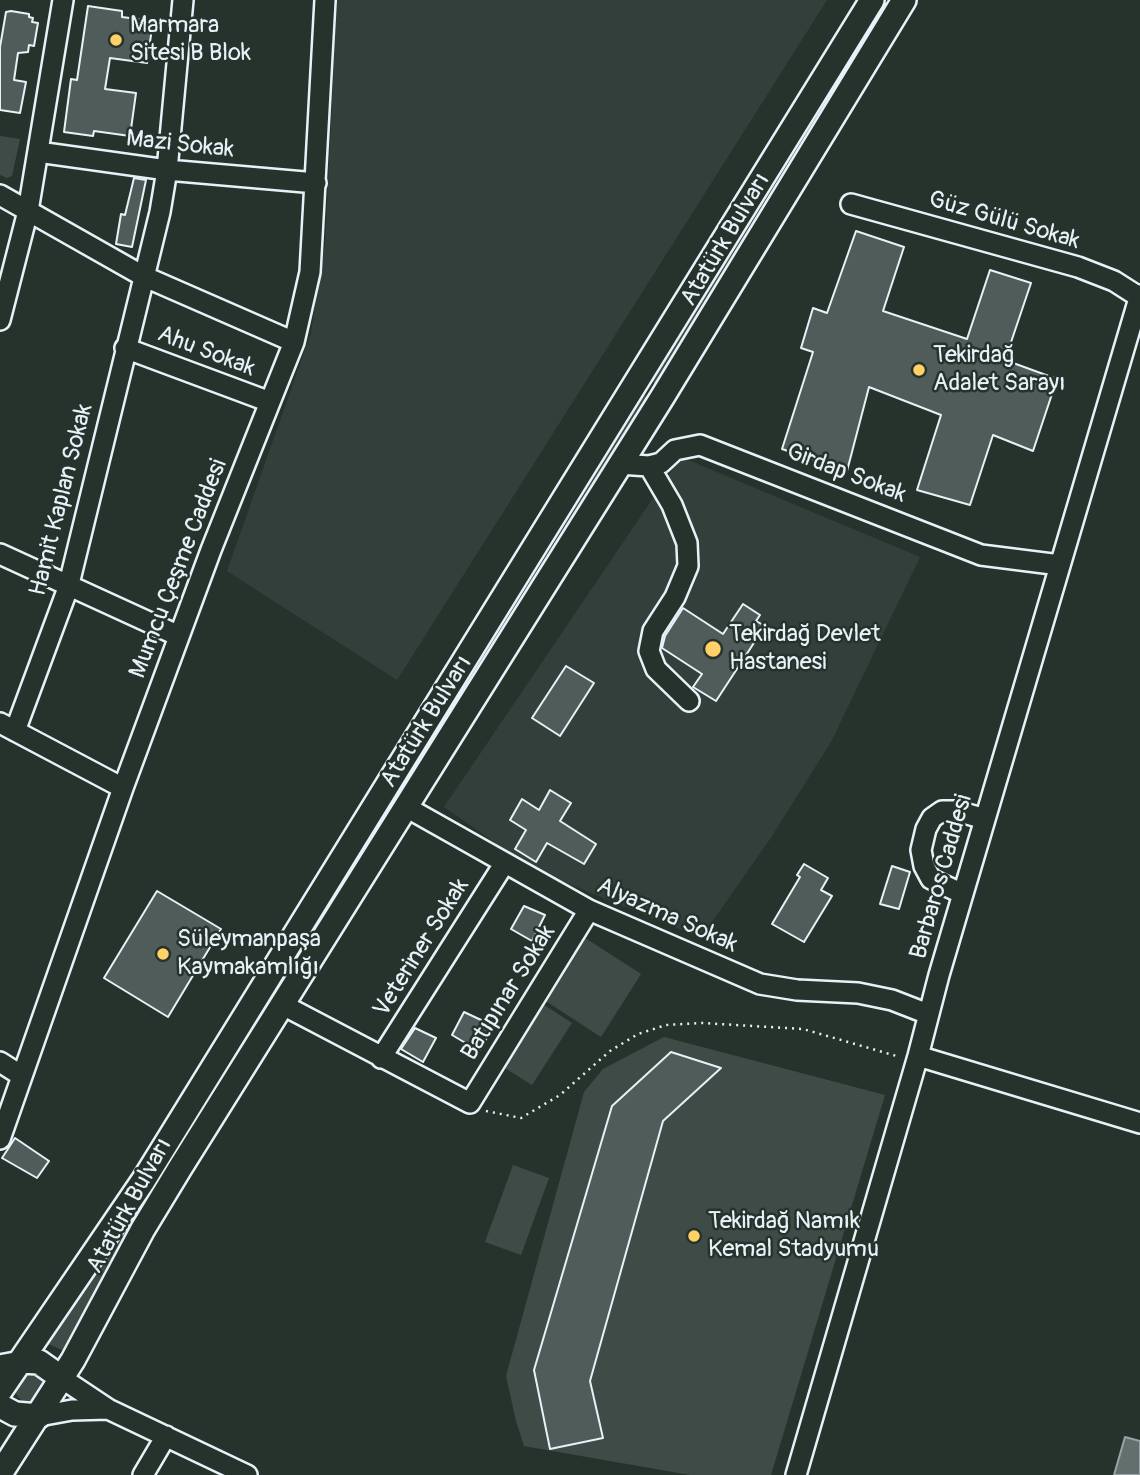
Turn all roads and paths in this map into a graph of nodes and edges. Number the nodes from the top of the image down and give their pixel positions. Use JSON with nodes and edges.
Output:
{"nodes":[{"id":1,"x":63,"y":0,"type":"edge"},
{"id":2,"x":183,"y":0,"type":"edge"},
{"id":3,"x":325,"y":0,"type":"edge"},
{"id":4,"x":872,"y":0,"type":"edge"},
{"id":5,"x":904,"y":0,"type":"edge"},
{"id":6,"x":38,"y":152,"type":"junction"},
{"id":7,"x":167,"y":170,"type":"junction"},
{"id":8,"x":316,"y":183,"type":"junction"},
{"id":9,"x":0,"y":195,"type":"edge"},
{"id":10,"x":851,"y":204,"type":"dead end"},
{"id":11,"x":28,"y":211,"type":"junction"},
{"id":12,"x":142,"y":276,"type":"junction"},
{"id":13,"x":1140,"y":296,"type":"edge"},
{"id":14,"x":0,"y":320,"type":"edge"},
{"id":15,"x":294,"y":342,"type":"junction"},
{"id":16,"x":125,"y":348,"type":"junction"},
{"id":17,"x":270,"y":402,"type":"junction"},
{"id":18,"x":619,"y":464,"type":"junction"},
{"id":19,"x":649,"y":466,"type":"junction"},
{"id":20,"x":0,"y":554,"type":"edge"},
{"id":21,"x":1060,"y":565,"type":"junction"},
{"id":22,"x":68,"y":588,"type":"junction"},
{"id":23,"x":180,"y":636,"type":"junction"},
{"id":24,"x":689,"y":701,"type":"dead end"},
{"id":25,"x":7,"y":727,"type":"edge"},
{"id":26,"x":123,"y":788,"type":"junction"},
{"id":27,"x":406,"y":807,"type":"junction"},
{"id":28,"x":985,"y":819,"type":"junction"},
{"id":29,"x":504,"y":864,"type":"junction"},
{"id":30,"x":963,"y":894,"type":"junction"},
{"id":31,"x":589,"y":910,"type":"junction"},
{"id":32,"x":283,"y":1004,"type":"junction"},
{"id":33,"x":928,"y":1014,"type":"junction"},
{"id":34,"x":382,"y":1058,"type":"junction"},
{"id":35,"x":917,"y":1059,"type":"junction"},
{"id":36,"x":0,"y":1062,"type":"edge"},
{"id":37,"x":22,"y":1076,"type":"junction"},
{"id":38,"x":470,"y":1103,"type":"junction"},
{"id":39,"x":1140,"y":1123,"type":"edge"},
{"id":40,"x":0,"y":1139,"type":"edge"},
{"id":41,"x":10,"y":1363,"type":"edge"},
{"id":42,"x":62,"y":1379,"type":"junction"},
{"id":43,"x":0,"y":1391,"type":"edge"},
{"id":44,"x":0,"y":1406,"type":"edge"},
{"id":45,"x":108,"y":1409,"type":"junction"},
{"id":46,"x":39,"y":1416,"type":"junction"},
{"id":47,"x":166,"y":1437,"type":"junction"},
{"id":48,"x":0,"y":1474,"type":"edge"},
{"id":49,"x":143,"y":1475,"type":"edge"},
{"id":50,"x":247,"y":1475,"type":"edge"},
{"id":51,"x":796,"y":1475,"type":"edge"}],
"edges":[{"from":1,"to":6,"type":"street"},
{"from":2,"to":7,"type":"street","name":"Hamit Kaplan Sokak"},
{"from":3,"to":8,"type":"street","name":"Mumcu Çeşme Caddesi"},
{"from":4,"to":41,"type":"main road","name":"Atatürk Bulvarı"},
{"from":5,"to":18,"type":"main road","name":"Atatürk Bulvarı"},
{"from":6,"to":7,"type":"street","name":"Mazi Sokak"},
{"from":6,"to":11,"type":"street"},
{"from":7,"to":8,"type":"street","name":"Mazi Sokak"},
{"from":7,"to":12,"type":"street","name":"Hamit Kaplan Sokak"},
{"from":8,"to":15,"type":"street","name":"Mumcu Çeşme Caddesi"},
{"from":9,"to":11,"type":"street"},
{"from":10,"to":13,"type":"street","name":"Güz Gülü Sokak"},
{"from":11,"to":12,"type":"street"},
{"from":11,"to":14,"type":"street"},
{"from":12,"to":15,"type":"street"},
{"from":12,"to":16,"type":"street","name":"Hamit Kaplan Sokak"},
{"from":13,"to":21,"type":"street","name":"Barbaros Caddesi"},
{"from":15,"to":17,"type":"street","name":"Mumcu Çeşme Caddesi"},
{"from":16,"to":17,"type":"street","name":"Ahu Sokak"},
{"from":16,"to":22,"type":"street","name":"Hamit Kaplan Sokak"},
{"from":17,"to":23,"type":"street","name":"Mumcu Çeşme Caddesi"},
{"from":18,"to":19,"type":"street"},
{"from":18,"to":27,"type":"main road","name":"Atatürk Bulvarı"},
{"from":19,"to":21,"type":"street","name":"Girdap Sokak"},
{"from":19,"to":24,"type":"street"},
{"from":20,"to":22,"type":"street"},
{"from":21,"to":28,"type":"street","name":"Barbaros Caddesi"},
{"from":22,"to":23,"type":"street"},
{"from":22,"to":25,"type":"street","name":"Hamit Kaplan Sokak"},
{"from":23,"to":26,"type":"street","name":"Mumcu Çeşme Caddesi"},
{"from":25,"to":26,"type":"street"},
{"from":26,"to":37,"type":"street","name":"Mumcu Çeşme Caddesi"},
{"from":27,"to":29,"type":"street","name":"Alyazma Sokak"},
{"from":27,"to":32,"type":"main road","name":"Atatürk Bulvarı"},
{"from":28,"to":30,"type":"street","name":"Barbaros Caddesi"},
{"from":28,"to":30,"type":"street"},
{"from":29,"to":31,"type":"street","name":"Alyazma Sokak"},
{"from":29,"to":34,"type":"street","name":"Veteriner Sokak"},
{"from":30,"to":33,"type":"street","name":"Barbaros Caddesi"},
{"from":31,"to":33,"type":"street","name":"Alyazma Sokak"},
{"from":31,"to":38,"type":"street","name":"Batıpınar Sokak"},
{"from":32,"to":34,"type":"street"},
{"from":32,"to":42,"type":"main road","name":"Atatürk Bulvarı"},
{"from":33,"to":35,"type":"street","name":"Barbaros Caddesi"},
{"from":34,"to":38,"type":"street"},
{"from":35,"to":38,"type":"path"},
{"from":35,"to":39,"type":"street"},
{"from":35,"to":51,"type":"street","name":"Barbaros Caddesi"},
{"from":36,"to":37,"type":"street"},
{"from":37,"to":40,"type":"street","name":"Mumcu Çeşme Caddesi"},
{"from":41,"to":42,"type":"main road"},
{"from":41,"to":43,"type":"main road","name":"Atatürk Bulvarı"},
{"from":42,"to":45,"type":"street"},
{"from":42,"to":46,"type":"main road","name":"Atatürk Bulvarı"},
{"from":44,"to":46,"type":"main road"},
{"from":45,"to":46,"type":"street"},
{"from":45,"to":47,"type":"street"},
{"from":46,"to":48,"type":"main road","name":"Atatürk Bulvarı"},
{"from":47,"to":49,"type":"street"},
{"from":47,"to":50,"type":"street"}]}
